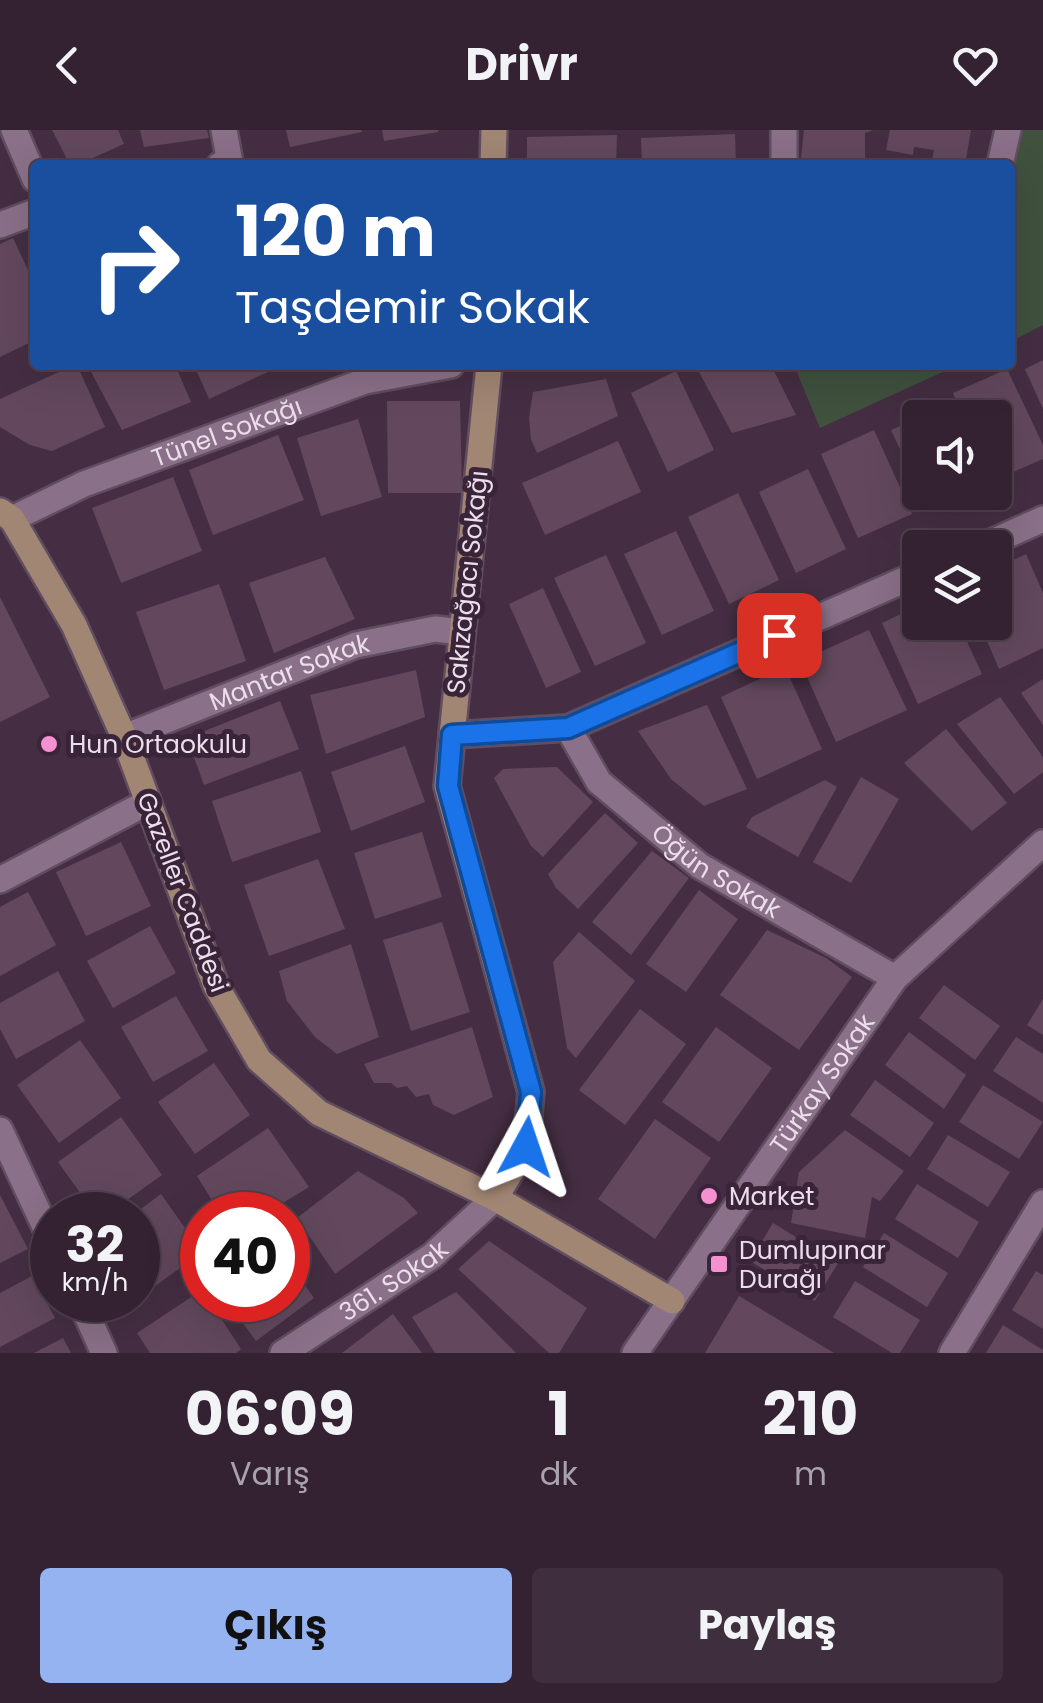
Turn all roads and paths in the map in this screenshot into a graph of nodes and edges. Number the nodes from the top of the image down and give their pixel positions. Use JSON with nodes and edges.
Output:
{"nodes":[{"id":1,"x":14,"y":130,"type":"edge"},
{"id":2,"x":224,"y":130,"type":"edge"},
{"id":3,"x":494,"y":130,"type":"edge"},
{"id":4,"x":784,"y":130,"type":"edge"},
{"id":5,"x":1008,"y":130,"type":"edge"},
{"id":6,"x":230,"y":160,"type":"edge"},
{"id":7,"x":494,"y":160,"type":"edge"},
{"id":8,"x":784,"y":160,"type":"edge"},
{"id":9,"x":1001,"y":160,"type":"edge"},
{"id":10,"x":30,"y":167,"type":"edge"},
{"id":11,"x":30,"y":214,"type":"edge"},
{"id":12,"x":0,"y":225,"type":"edge"},
{"id":13,"x":426,"y":370,"type":"edge"},
{"id":14,"x":488,"y":370,"type":"edge"},
{"id":15,"x":6,"y":515,"type":"edge"},
{"id":16,"x":1043,"y":519,"type":"edge"},
{"id":17,"x":1012,"y":533,"type":"edge"},
{"id":18,"x":902,"y":581,"type":"edge"},
{"id":19,"x":462,"y":632,"type":"junction"},
{"id":20,"x":568,"y":728,"type":"junction"},
{"id":21,"x":452,"y":735,"type":"junction"},
{"id":22,"x":124,"y":737,"type":"junction"},
{"id":23,"x":148,"y":802,"type":"junction"},
{"id":24,"x":1043,"y":842,"type":"edge"},
{"id":25,"x":0,"y":880,"type":"edge"},
{"id":26,"x":895,"y":978,"type":"junction"},
{"id":27,"x":0,"y":1130,"type":"edge"},
{"id":28,"x":30,"y":1195,"type":"edge"},
{"id":29,"x":495,"y":1198,"type":"junction"},
{"id":30,"x":1043,"y":1203,"type":"edge"},
{"id":31,"x":672,"y":1301,"type":"junction"},
{"id":32,"x":90,"y":1322,"type":"edge"},
{"id":33,"x":104,"y":1353,"type":"edge"},
{"id":34,"x":283,"y":1353,"type":"edge"},
{"id":35,"x":635,"y":1353,"type":"edge"},
{"id":36,"x":952,"y":1353,"type":"edge"}],
"edges":[{"from":1,"to":10,"type":"street"},
{"from":2,"to":6,"type":"street"},
{"from":3,"to":7,"type":"street"},
{"from":4,"to":8,"type":"street"},
{"from":5,"to":9,"type":"street"},
{"from":11,"to":12,"type":"street"},
{"from":13,"to":15,"type":"street","name":"Tünel Sokağı"},
{"from":14,"to":19,"type":"street","name":"Sakızağacı Sokağı"},
{"from":15,"to":22,"type":"street","name":"Gazeller Caddesi"},
{"from":16,"to":17,"type":"street"},
{"from":18,"to":20,"type":"street"},
{"from":19,"to":21,"type":"street","name":"Sakızağacı Sokağı"},
{"from":19,"to":22,"type":"street","name":"Mantar Sokak"},
{"from":20,"to":21,"type":"street"},
{"from":20,"to":26,"type":"street","name":"Öğün Sokak"},
{"from":21,"to":29,"type":"street","name":"Sakızağacı Sokağı"},
{"from":22,"to":23,"type":"street","name":"Gazeller Caddesi"},
{"from":23,"to":25,"type":"street"},
{"from":23,"to":29,"type":"street","name":"Gazeller Caddesi"},
{"from":24,"to":26,"type":"street","name":"Türkay Sokak"},
{"from":26,"to":31,"type":"street","name":"Türkay Sokak"},
{"from":27,"to":28,"type":"street"},
{"from":29,"to":31,"type":"street","name":"Gazeller Caddesi"},
{"from":29,"to":34,"type":"street","name":"361. Sokak"},
{"from":30,"to":36,"type":"street"},
{"from":31,"to":35,"type":"street","name":"Türkay Sokak"},
{"from":32,"to":33,"type":"street"}]}
